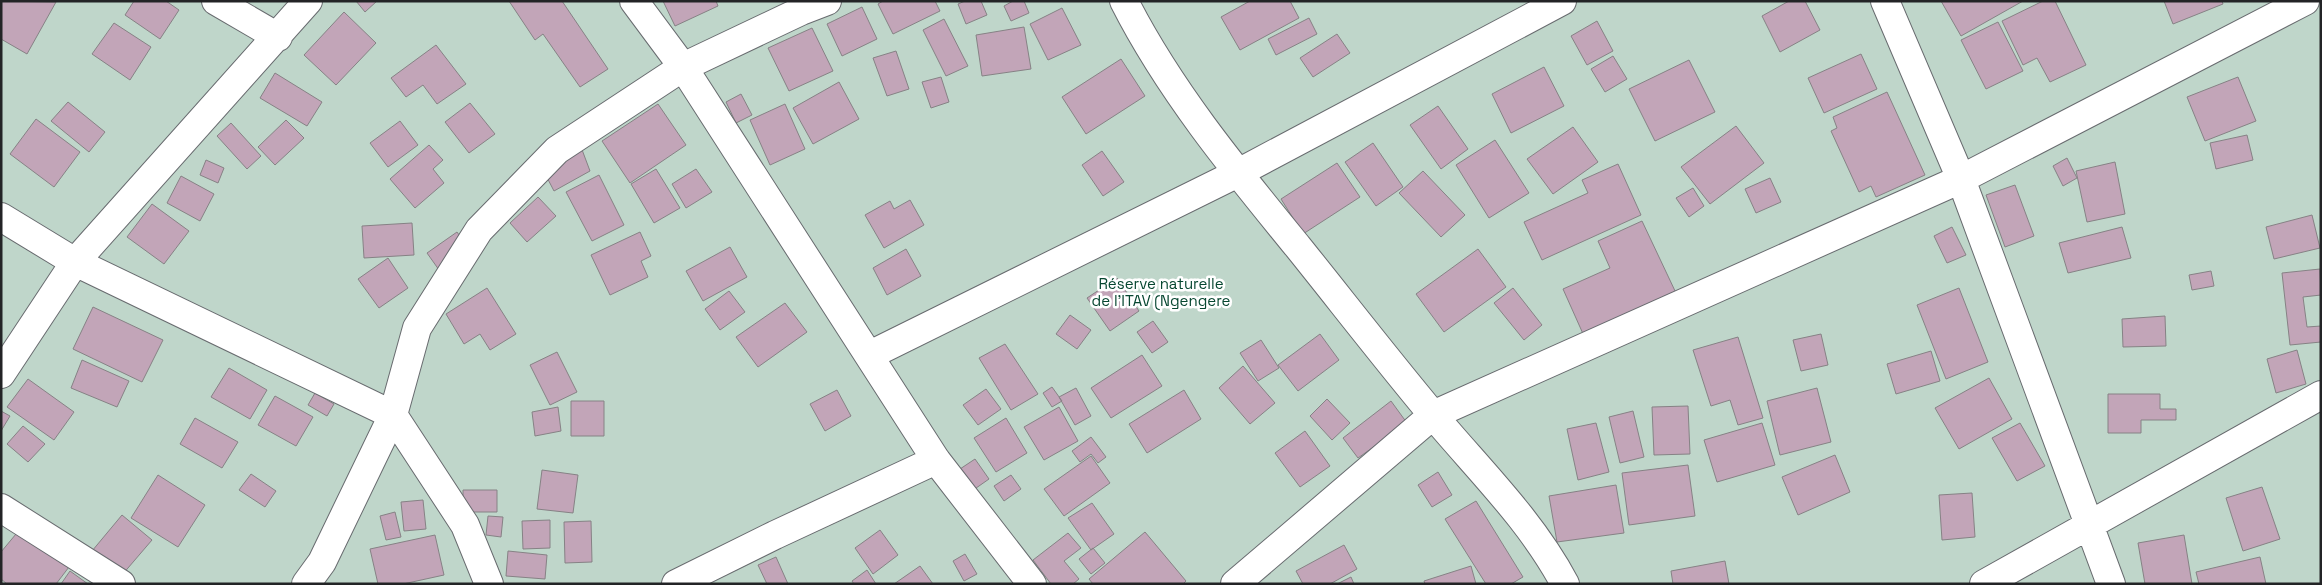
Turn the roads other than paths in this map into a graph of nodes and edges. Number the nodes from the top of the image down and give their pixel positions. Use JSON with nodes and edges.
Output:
{"nodes":[{"id":1,"x":216,"y":1,"type":"edge"},
{"id":2,"x":308,"y":1,"type":"edge"},
{"id":3,"x":634,"y":1,"type":"edge"},
{"id":4,"x":827,"y":1,"type":"edge"},
{"id":5,"x":1124,"y":1,"type":"edge"},
{"id":6,"x":1562,"y":1,"type":"edge"},
{"id":7,"x":1886,"y":1,"type":"edge"},
{"id":8,"x":2305,"y":1,"type":"edge"},
{"id":9,"x":278,"y":36,"type":"junction"},
{"id":10,"x":683,"y":67,"type":"junction"},
{"id":11,"x":1238,"y":173,"type":"junction"},
{"id":12,"x":1961,"y":179,"type":"junction"},
{"id":13,"x":1,"y":217,"type":"edge"},
{"id":14,"x":75,"y":262,"type":"junction"},
{"id":15,"x":870,"y":355,"type":"junction"},
{"id":16,"x":1,"y":374,"type":"edge"},
{"id":17,"x":2321,"y":395,"type":"edge"},
{"id":18,"x":393,"y":415,"type":"junction"},
{"id":19,"x":1433,"y":415,"type":"junction"},
{"id":20,"x":936,"y":460,"type":"junction"},
{"id":21,"x":1,"y":508,"type":"edge"},
{"id":22,"x":2088,"y":524,"type":"junction"},
{"id":23,"x":121,"y":584,"type":"edge"},
{"id":24,"x":306,"y":584,"type":"edge"},
{"id":25,"x":489,"y":584,"type":"edge"},
{"id":26,"x":676,"y":584,"type":"edge"},
{"id":27,"x":1032,"y":584,"type":"edge"},
{"id":28,"x":1235,"y":584,"type":"edge"},
{"id":29,"x":1565,"y":584,"type":"edge"},
{"id":30,"x":1984,"y":584,"type":"edge"},
{"id":31,"x":2111,"y":584,"type":"edge"}],
"edges":[{"from":1,"to":9,"type":"street"},
{"from":2,"to":9,"type":"street"},
{"from":3,"to":10,"type":"street"},
{"from":4,"to":10,"type":"street"},
{"from":5,"to":11,"type":"street"},
{"from":6,"to":11,"type":"street"},
{"from":7,"to":12,"type":"street"},
{"from":8,"to":12,"type":"street"},
{"from":9,"to":14,"type":"street"},
{"from":10,"to":15,"type":"street"},
{"from":10,"to":18,"type":"street"},
{"from":11,"to":15,"type":"street"},
{"from":11,"to":19,"type":"street"},
{"from":12,"to":19,"type":"street"},
{"from":12,"to":22,"type":"street"},
{"from":13,"to":14,"type":"street"},
{"from":14,"to":16,"type":"street"},
{"from":14,"to":18,"type":"street"},
{"from":15,"to":20,"type":"street"},
{"from":17,"to":22,"type":"street"},
{"from":18,"to":24,"type":"street"},
{"from":18,"to":25,"type":"street"},
{"from":19,"to":28,"type":"street"},
{"from":19,"to":29,"type":"street"},
{"from":20,"to":26,"type":"street"},
{"from":20,"to":27,"type":"street"},
{"from":21,"to":23,"type":"street"},
{"from":22,"to":30,"type":"street"},
{"from":22,"to":31,"type":"street"}]}
